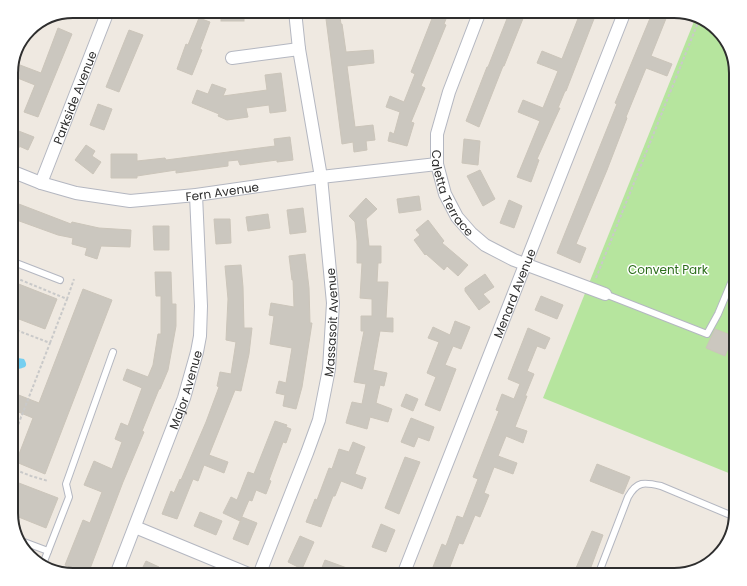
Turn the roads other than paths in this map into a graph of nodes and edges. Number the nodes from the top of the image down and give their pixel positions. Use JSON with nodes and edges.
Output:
{"nodes":[{"id":1,"x":105,"y":18,"type":"edge"},
{"id":2,"x":296,"y":18,"type":"edge"},
{"id":3,"x":477,"y":18,"type":"edge"},
{"id":4,"x":622,"y":18,"type":"edge"},
{"id":5,"x":299,"y":49,"type":"junction"},
{"id":6,"x":232,"y":58,"type":"dead end"},
{"id":7,"x":437,"y":164,"type":"junction"},
{"id":8,"x":18,"y":174,"type":"edge"},
{"id":9,"x":321,"y":177,"type":"junction"},
{"id":10,"x":41,"y":183,"type":"junction"},
{"id":11,"x":196,"y":195,"type":"junction"},
{"id":12,"x":18,"y":264,"type":"edge"},
{"id":13,"x":525,"y":265,"type":"junction"},
{"id":14,"x":60,"y":280,"type":"dead end"},
{"id":15,"x":729,"y":289,"type":"edge"},
{"id":16,"x":605,"y":294,"type":"joint"},
{"id":17,"x":114,"y":352,"type":"dead end"},
{"id":18,"x":729,"y":515,"type":"edge"},
{"id":19,"x":135,"y":527,"type":"junction"},
{"id":20,"x":28,"y":543,"type":"edge"},
{"id":21,"x":48,"y":551,"type":"junction"},
{"id":22,"x":44,"y":560,"type":"edge"},
{"id":23,"x":119,"y":568,"type":"edge"},
{"id":24,"x":234,"y":568,"type":"edge"},
{"id":25,"x":261,"y":568,"type":"edge"},
{"id":26,"x":406,"y":568,"type":"edge"},
{"id":27,"x":601,"y":568,"type":"edge"}],
"edges":[{"from":1,"to":10,"type":"street","name":"Parkside Avenue"},
{"from":2,"to":5,"type":"street","name":"Massasoit Avenue"},
{"from":3,"to":7,"type":"street","name":"Caletta Terrace"},
{"from":4,"to":13,"type":"street","name":"Menard Avenue"},
{"from":5,"to":6,"type":"street"},
{"from":5,"to":9,"type":"street","name":"Massasoit Avenue"},
{"from":7,"to":9,"type":"street","name":"Fern Avenue"},
{"from":7,"to":13,"type":"street","name":"Caletta Terrace"},
{"from":8,"to":10,"type":"street","name":"Fern Avenue"},
{"from":9,"to":11,"type":"street","name":"Fern Avenue"},
{"from":9,"to":25,"type":"street","name":"Massasoit Avenue"},
{"from":10,"to":11,"type":"street","name":"Fern Avenue"},
{"from":11,"to":19,"type":"street","name":"Major Avenue"},
{"from":12,"to":14,"type":"lane"},
{"from":13,"to":16,"type":"street","name":"Caletta Terrace"},
{"from":13,"to":26,"type":"street","name":"Menard Avenue"},
{"from":15,"to":16,"type":"lane"},
{"from":17,"to":21,"type":"lane"},
{"from":18,"to":27,"type":"lane"},
{"from":19,"to":23,"type":"street","name":"Major Avenue"},
{"from":19,"to":24,"type":"street"},
{"from":20,"to":21,"type":"lane"},
{"from":21,"to":22,"type":"lane"}]}
